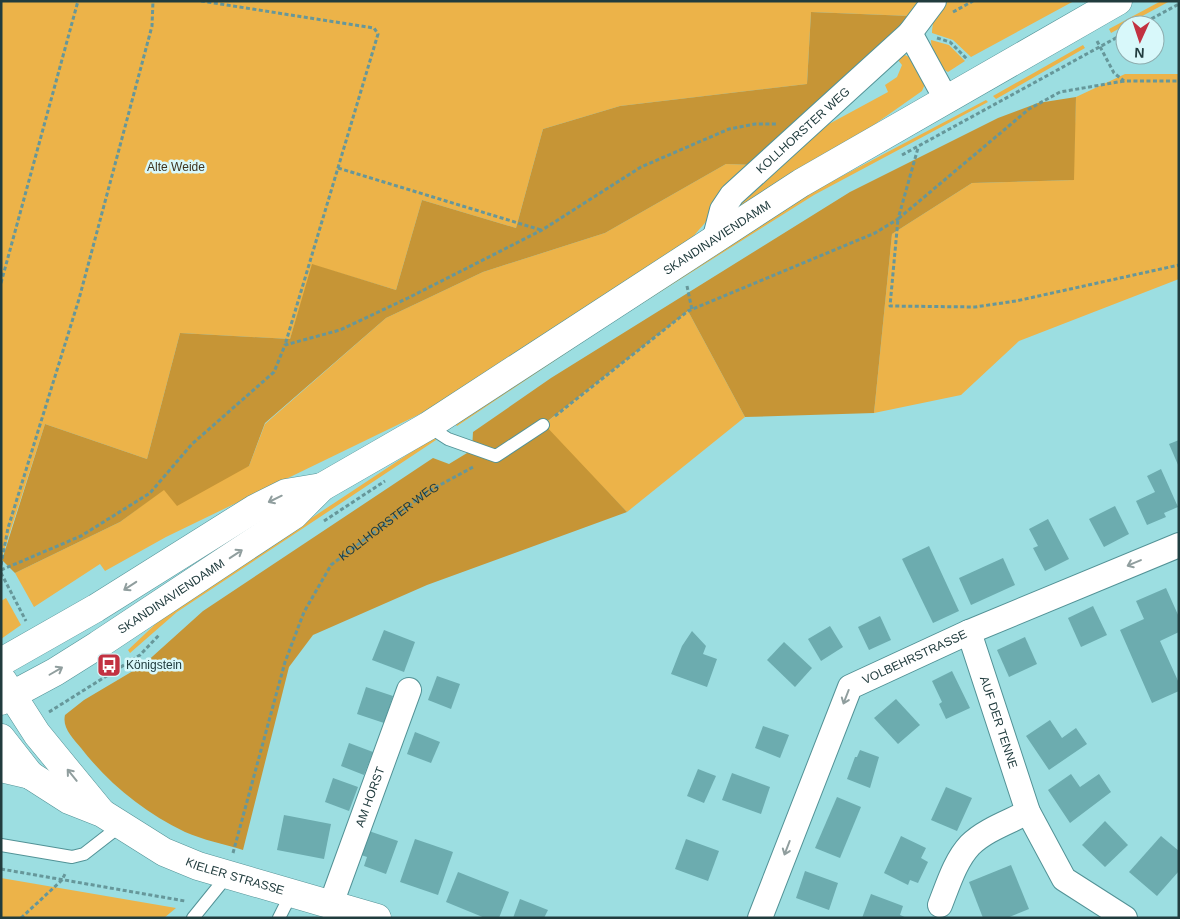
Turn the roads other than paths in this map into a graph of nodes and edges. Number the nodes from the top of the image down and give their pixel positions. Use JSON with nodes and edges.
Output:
{"nodes":[{"id":1,"x":934,"y":1,"type":"edge"},
{"id":2,"x":1118,"y":1,"type":"edge"},
{"id":3,"x":910,"y":33,"type":"junction"},
{"id":4,"x":946,"y":98,"type":"junction"},
{"id":5,"x":715,"y":237,"type":"junction"},
{"id":6,"x":543,"y":425,"type":"road end"},
{"id":7,"x":428,"y":426,"type":"junction"},
{"id":8,"x":322,"y":487,"type":"junction"},
{"id":9,"x":1179,"y":545,"type":"edge"},
{"id":10,"x":969,"y":632,"type":"junction"},
{"id":11,"x":1,"y":662,"type":"edge"},
{"id":12,"x":409,"y":690,"type":"dead end"},
{"id":13,"x":5,"y":691,"type":"edge"},
{"id":14,"x":1,"y":738,"type":"edge"},
{"id":15,"x":1,"y":768,"type":"edge"},
{"id":16,"x":30,"y":775,"type":"junction"},
{"id":17,"x":1028,"y":812,"type":"junction"},
{"id":18,"x":111,"y":819,"type":"junction"},
{"id":19,"x":1,"y":845,"type":"edge"},
{"id":20,"x":227,"y":876,"type":"junction"},
{"id":21,"x":292,"y":892,"type":"junction"},
{"id":22,"x":331,"y":904,"type":"junction"},
{"id":23,"x":940,"y":905,"type":"dead end"},
{"id":24,"x":193,"y":918,"type":"edge"},
{"id":25,"x":279,"y":918,"type":"edge"},
{"id":26,"x":377,"y":918,"type":"edge"},
{"id":27,"x":760,"y":918,"type":"edge"},
{"id":28,"x":1125,"y":918,"type":"edge"}],
"edges":[{"from":1,"to":3,"type":"street","name":"KOLLHORSTER WEG"},
{"from":2,"to":4,"type":"main road","name":"SKANDINAVIENDAMM"},
{"from":3,"to":4,"type":"street"},
{"from":3,"to":5,"type":"street","name":"KOLLHORSTER WEG"},
{"from":4,"to":5,"type":"main road","name":"SKANDINAVIENDAMM"},
{"from":5,"to":7,"type":"main road","name":"SKANDINAVIENDAMM"},
{"from":6,"to":7,"type":"lane"},
{"from":7,"to":8,"type":"main road","name":"SKANDINAVIENDAMM"},
{"from":8,"to":11,"type":"main road","name":"SKANDINAVIENDAMM","one_way":true},
{"from":13,"to":8,"type":"main road","name":"SKANDINAVIENDAMM","one_way":true},
{"from":9,"to":10,"type":"street","name":"VOLBEHRSTRASSE","one_way":true},
{"from":10,"to":17,"type":"street","name":"AUF DER TENNE"},
{"from":10,"to":27,"type":"street","name":"VOLBEHRSTRASSE","one_way":true},
{"from":12,"to":22,"type":"street","name":"AM HORST"},
{"from":18,"to":13,"type":"main road","name":"KIELER STRASSE","one_way":true},
{"from":14,"to":16,"type":"main road","name":"KIELER STRASSE"},
{"from":15,"to":16,"type":"main road","name":"KIELER STRASSE"},
{"from":16,"to":18,"type":"main road","name":"KIELER STRASSE"},
{"from":17,"to":23,"type":"street"},
{"from":17,"to":28,"type":"street","name":"AUF DER TENNE"},
{"from":18,"to":19,"type":"lane"},
{"from":18,"to":20,"type":"main road","name":"KIELER STRASSE"},
{"from":20,"to":21,"type":"main road","name":"KIELER STRASSE"},
{"from":20,"to":24,"type":"lane"},
{"from":21,"to":22,"type":"main road","name":"KIELER STRASSE"},
{"from":21,"to":25,"type":"lane"},
{"from":22,"to":26,"type":"main road","name":"KIELER STRASSE"}]}
